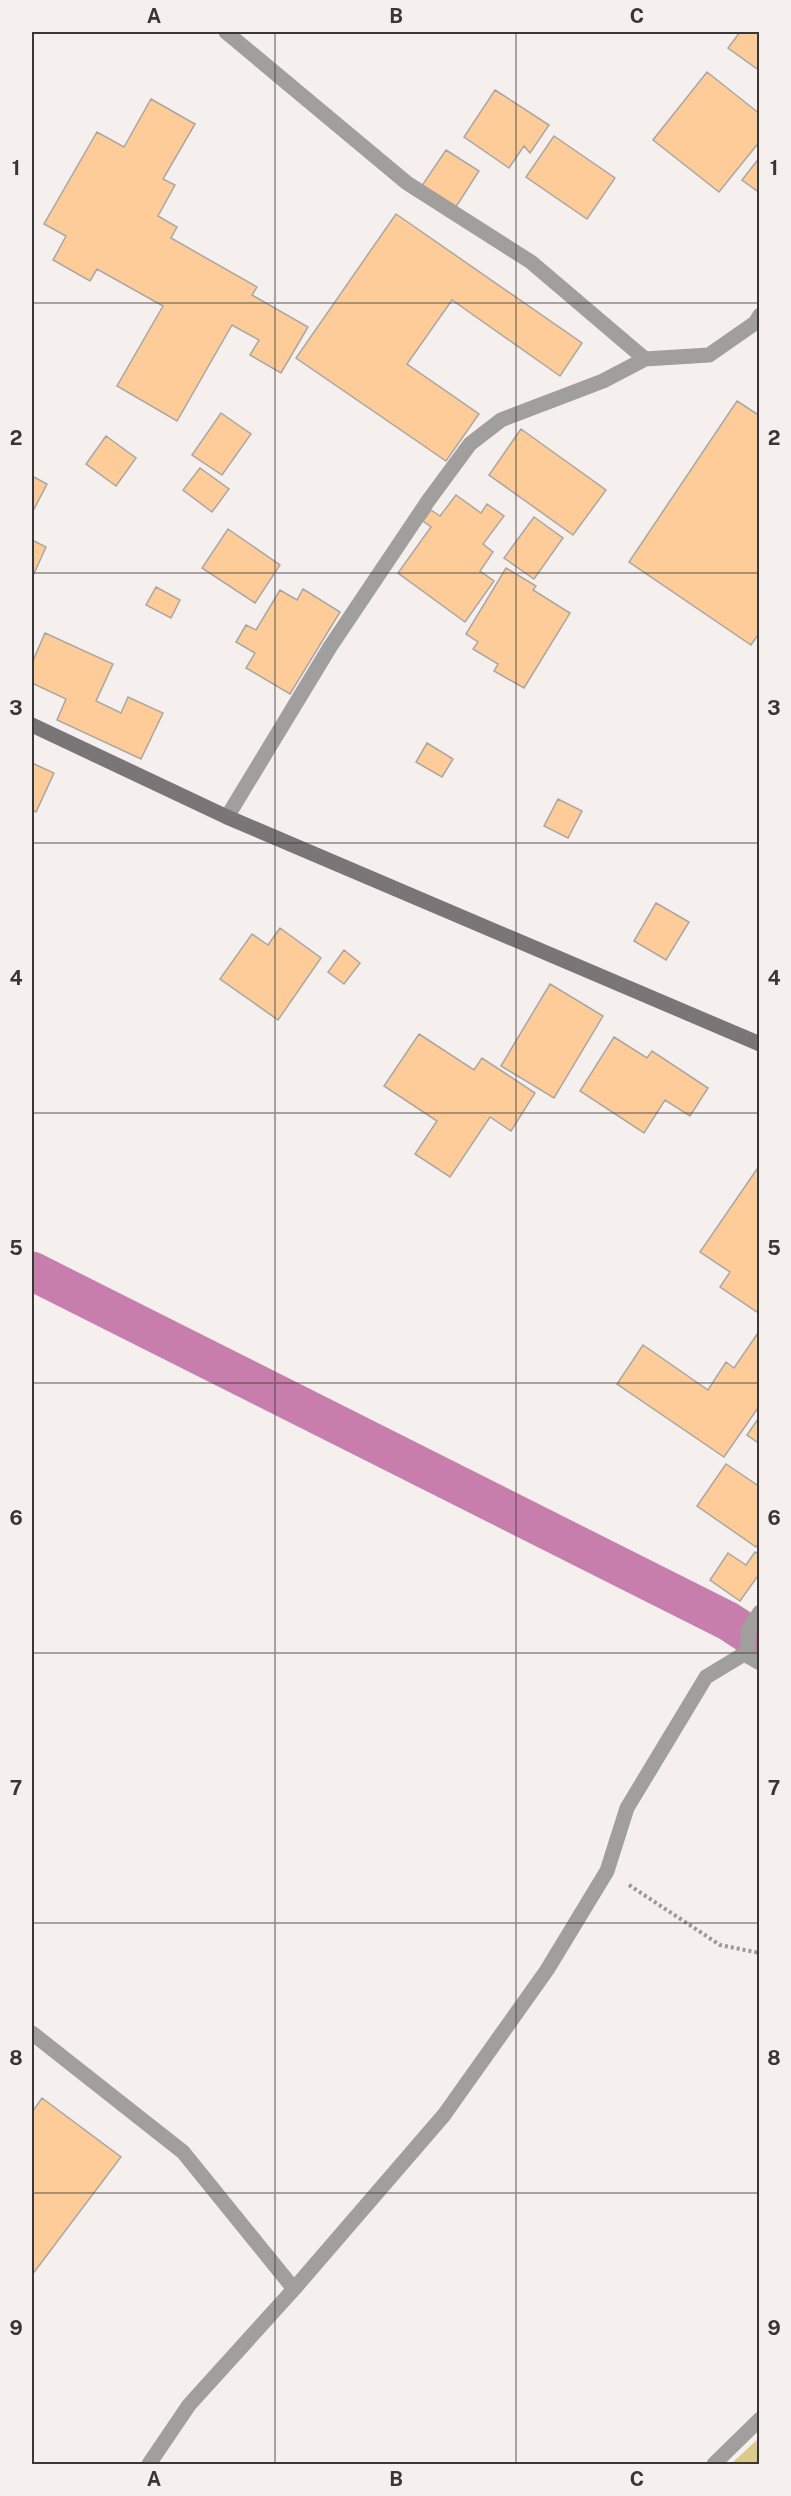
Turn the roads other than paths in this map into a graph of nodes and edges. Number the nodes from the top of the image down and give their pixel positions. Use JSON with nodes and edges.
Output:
{"nodes":[{"id":1,"x":228,"y":32,"type":"edge"},
{"id":2,"x":759,"y":315,"type":"edge"},
{"id":3,"x":645,"y":359,"type":"junction"},
{"id":4,"x":32,"y":725,"type":"edge"},
{"id":5,"x":227,"y":817,"type":"junction"},
{"id":6,"x":759,"y":1044,"type":"edge"},
{"id":7,"x":759,"y":1612,"type":"edge"},
{"id":8,"x":746,"y":1652,"type":"junction"},
{"id":9,"x":759,"y":1663,"type":"edge"},
{"id":10,"x":32,"y":2033,"type":"edge"},
{"id":11,"x":294,"y":2289,"type":"junction"},
{"id":12,"x":759,"y":2419,"type":"edge"},
{"id":13,"x":149,"y":2464,"type":"edge"},
{"id":14,"x":714,"y":2464,"type":"edge"}],
"edges":[{"from":1,"to":3,"type":"street"},
{"from":2,"to":3,"type":"street"},
{"from":3,"to":5,"type":"street"},
{"from":4,"to":5,"type":"street"},
{"from":5,"to":6,"type":"street"},
{"from":7,"to":8,"type":"street"},
{"from":8,"to":9,"type":"street"},
{"from":8,"to":11,"type":"street"},
{"from":10,"to":11,"type":"street"},
{"from":11,"to":13,"type":"street"},
{"from":12,"to":14,"type":"street"}]}
